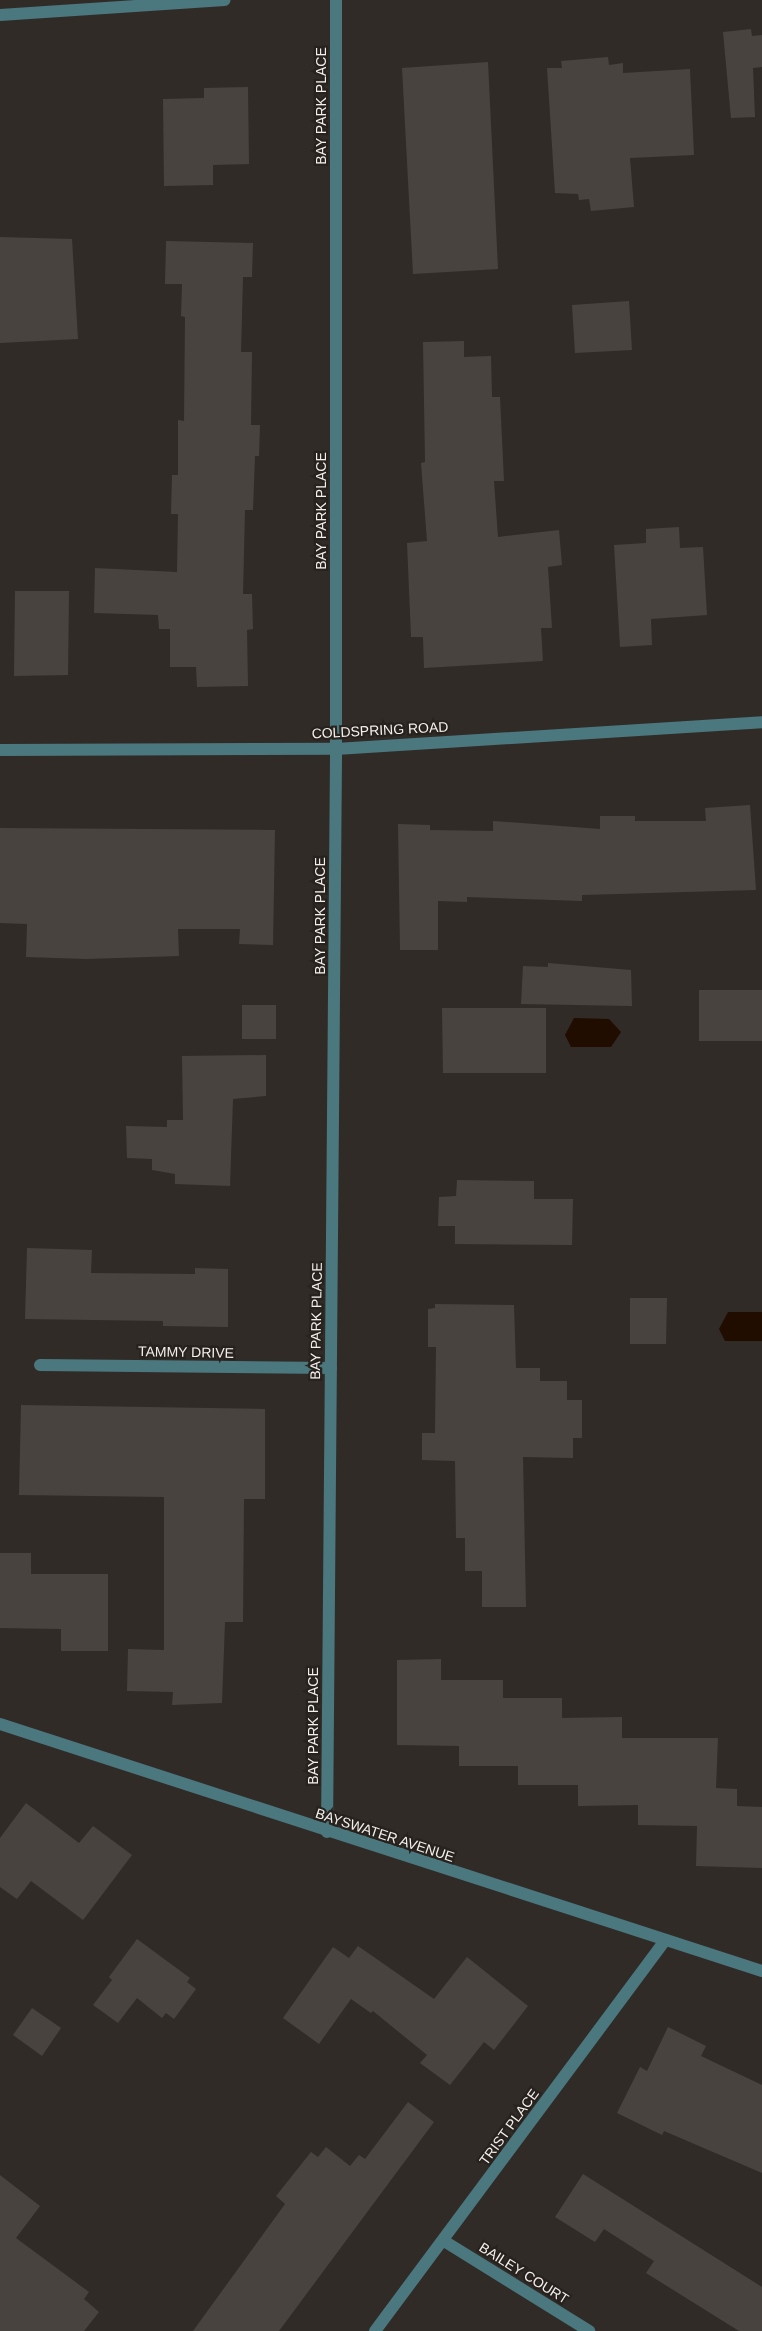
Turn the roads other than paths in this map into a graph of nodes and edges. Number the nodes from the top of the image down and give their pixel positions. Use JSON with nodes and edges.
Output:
{"nodes":[{"id":1,"x":225,"y":0,"type":"edge"},
{"id":2,"x":336,"y":0,"type":"edge"},
{"id":3,"x":0,"y":15,"type":"edge"},
{"id":4,"x":762,"y":722,"type":"edge"},
{"id":5,"x":336,"y":749,"type":"junction"},
{"id":6,"x":0,"y":750,"type":"edge"},
{"id":7,"x":40,"y":1365,"type":"dead end"},
{"id":8,"x":331,"y":1368,"type":"junction"},
{"id":9,"x":0,"y":1724,"type":"edge"},
{"id":10,"x":327,"y":1832,"type":"junction"},
{"id":11,"x":665,"y":1940,"type":"junction"},
{"id":12,"x":762,"y":1971,"type":"edge"},
{"id":13,"x":444,"y":2241,"type":"junction"},
{"id":14,"x":375,"y":2331,"type":"edge"},
{"id":15,"x":589,"y":2331,"type":"edge"}],
"edges":[{"from":1,"to":3,"type":"street"},
{"from":2,"to":5,"type":"street","name":"BAY PARK PLACE"},
{"from":4,"to":5,"type":"street","name":"COLDSPRING ROAD"},
{"from":5,"to":6,"type":"street","name":"COLDSPRING ROAD"},
{"from":5,"to":8,"type":"street","name":"BAY PARK PLACE"},
{"from":7,"to":8,"type":"street","name":"TAMMY DRIVE"},
{"from":8,"to":10,"type":"street","name":"BAY PARK PLACE"},
{"from":9,"to":10,"type":"street","name":"BAYSWATER AVENUE"},
{"from":10,"to":11,"type":"street","name":"BAYSWATER AVENUE"},
{"from":11,"to":12,"type":"street","name":"BAYSWATER AVENUE"},
{"from":11,"to":13,"type":"street","name":"TRIST PLACE"},
{"from":13,"to":14,"type":"street","name":"TRIST PLACE"},
{"from":13,"to":15,"type":"street","name":"BAILEY COURT"}]}
